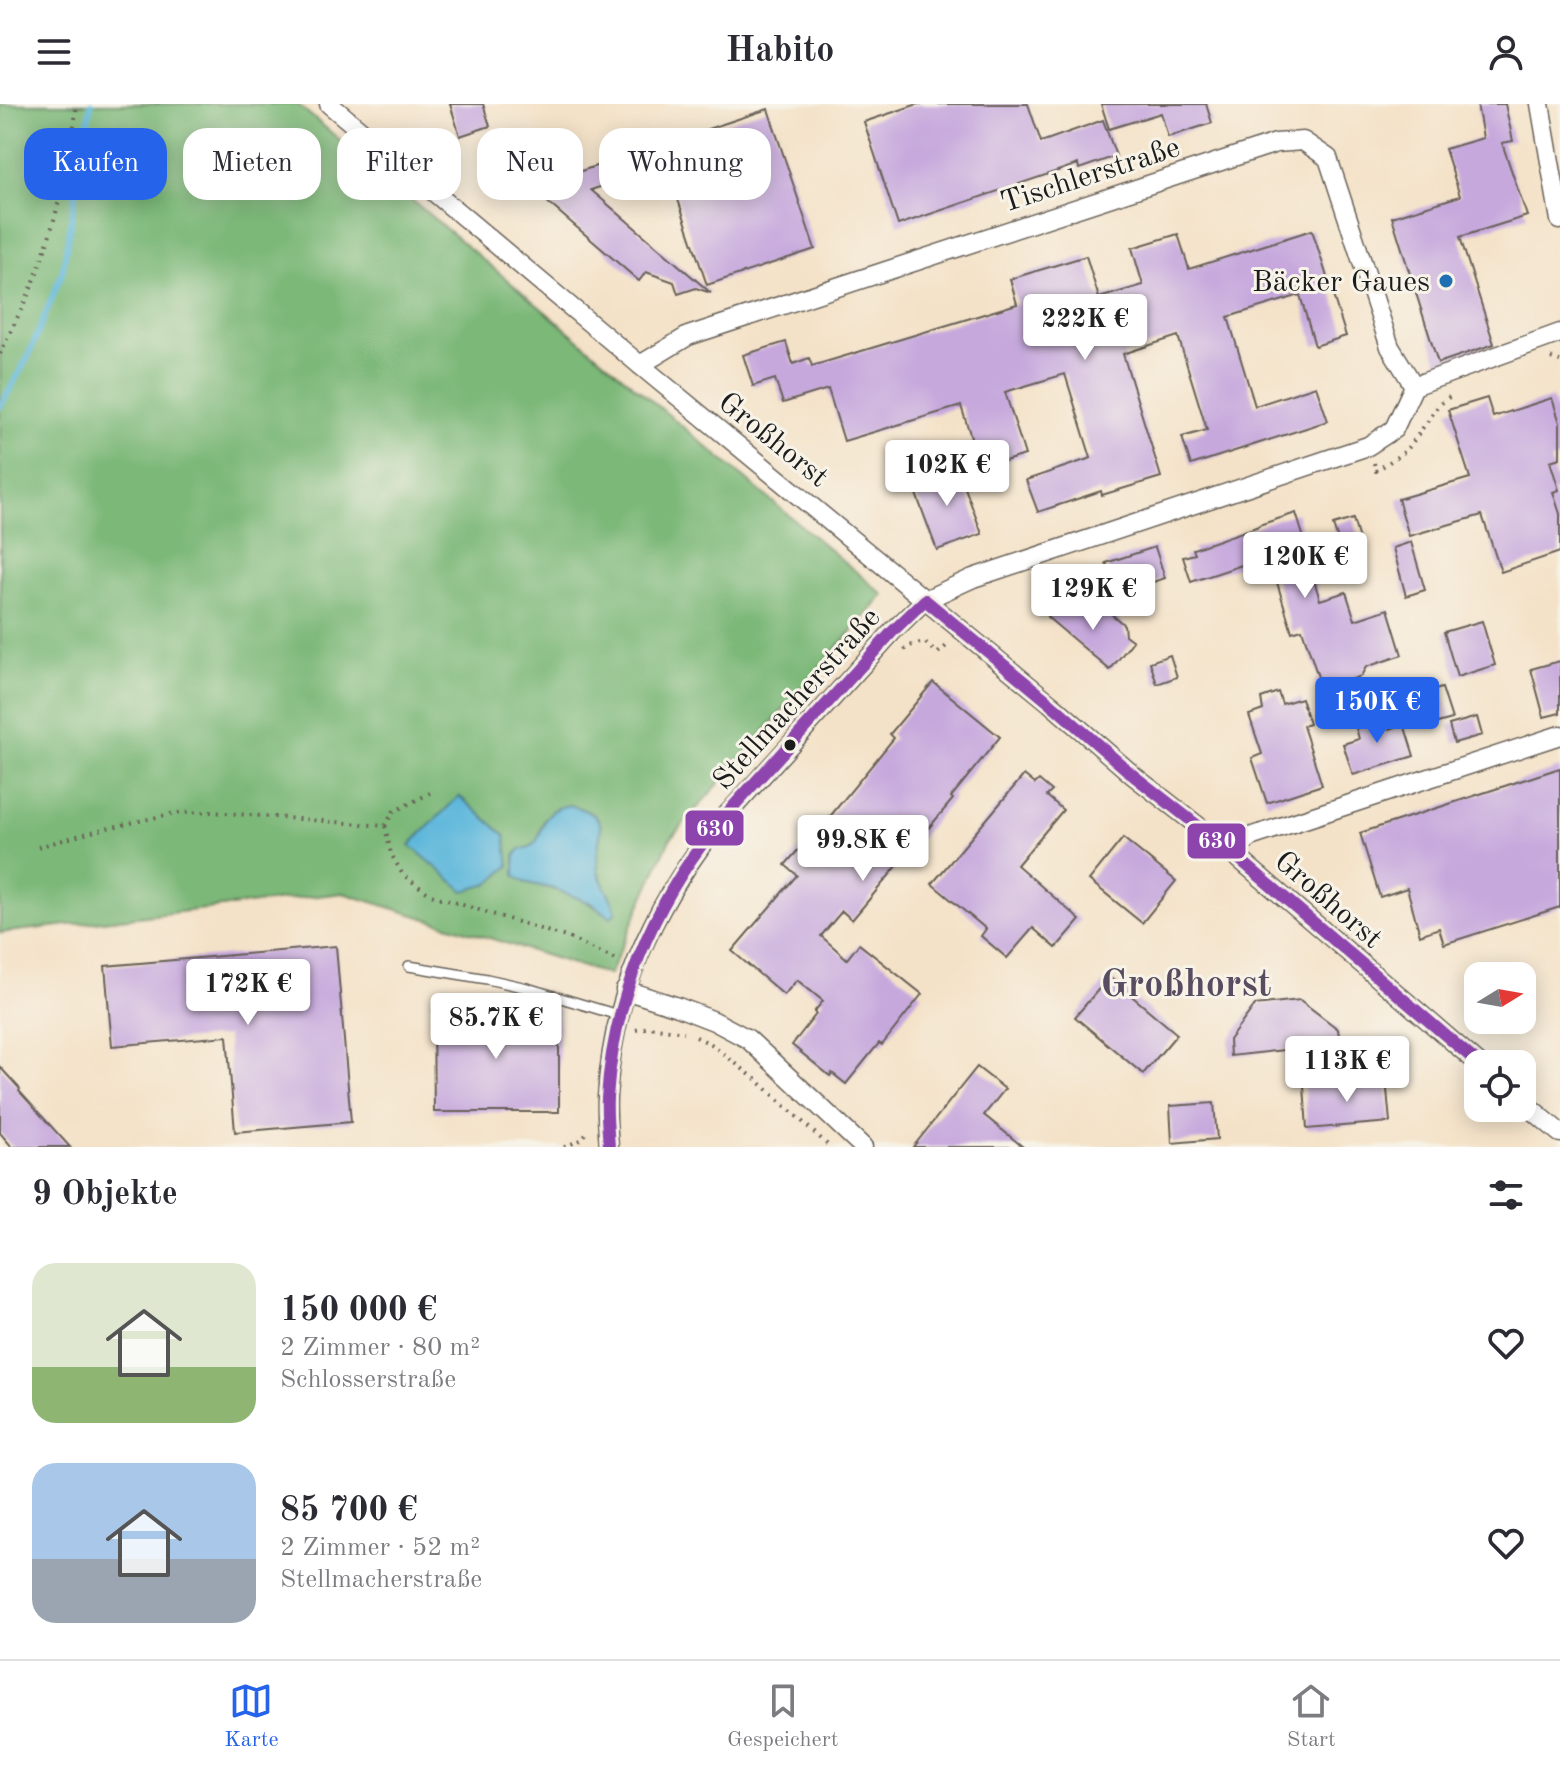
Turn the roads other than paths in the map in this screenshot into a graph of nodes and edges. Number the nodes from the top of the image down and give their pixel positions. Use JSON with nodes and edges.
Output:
{"nodes":[{"id":1,"x":329,"y":104,"type":"edge"},
{"id":2,"x":1540,"y":104,"type":"edge"},
{"id":3,"x":1560,"y":220,"type":"edge"},
{"id":4,"x":1560,"y":333,"type":"edge"},
{"id":5,"x":640,"y":365,"type":"junction"},
{"id":6,"x":1414,"y":386,"type":"junction"},
{"id":7,"x":925,"y":600,"type":"junction"},
{"id":8,"x":1560,"y":735,"type":"edge"},
{"id":9,"x":1230,"y":851,"type":"junction"},
{"id":10,"x":409,"y":966,"type":"dead end"},
{"id":11,"x":634,"y":992,"type":"junction"},
{"id":12,"x":618,"y":1015,"type":"junction"},
{"id":13,"x":1464,"y":1051,"type":"edge"},
{"id":14,"x":1536,"y":1113,"type":"edge"},
{"id":15,"x":1560,"y":1133,"type":"edge"},
{"id":16,"x":609,"y":1147,"type":"edge"},
{"id":17,"x":863,"y":1147,"type":"edge"}],
"edges":[{"from":1,"to":5,"type":"street","name":"Großhorst"},
{"from":2,"to":3,"type":"street"},
{"from":4,"to":6,"type":"street"},
{"from":5,"to":6,"type":"street","name":"Tischlerstraße"},
{"from":5,"to":7,"type":"street","name":"Großhorst"},
{"from":6,"to":7,"type":"street"},
{"from":7,"to":9,"type":"street","name":"Großhorst"},
{"from":7,"to":11,"type":"street","name":"Stellmacherstraße"},
{"from":8,"to":9,"type":"street"},
{"from":9,"to":13,"type":"street","name":"Großhorst"},
{"from":10,"to":12,"type":"lane"},
{"from":11,"to":12,"type":"street","name":"Stellmacherstraße"},
{"from":11,"to":17,"type":"street"},
{"from":12,"to":16,"type":"street","name":"Stellmacherstraße"},
{"from":14,"to":15,"type":"street"}]}
